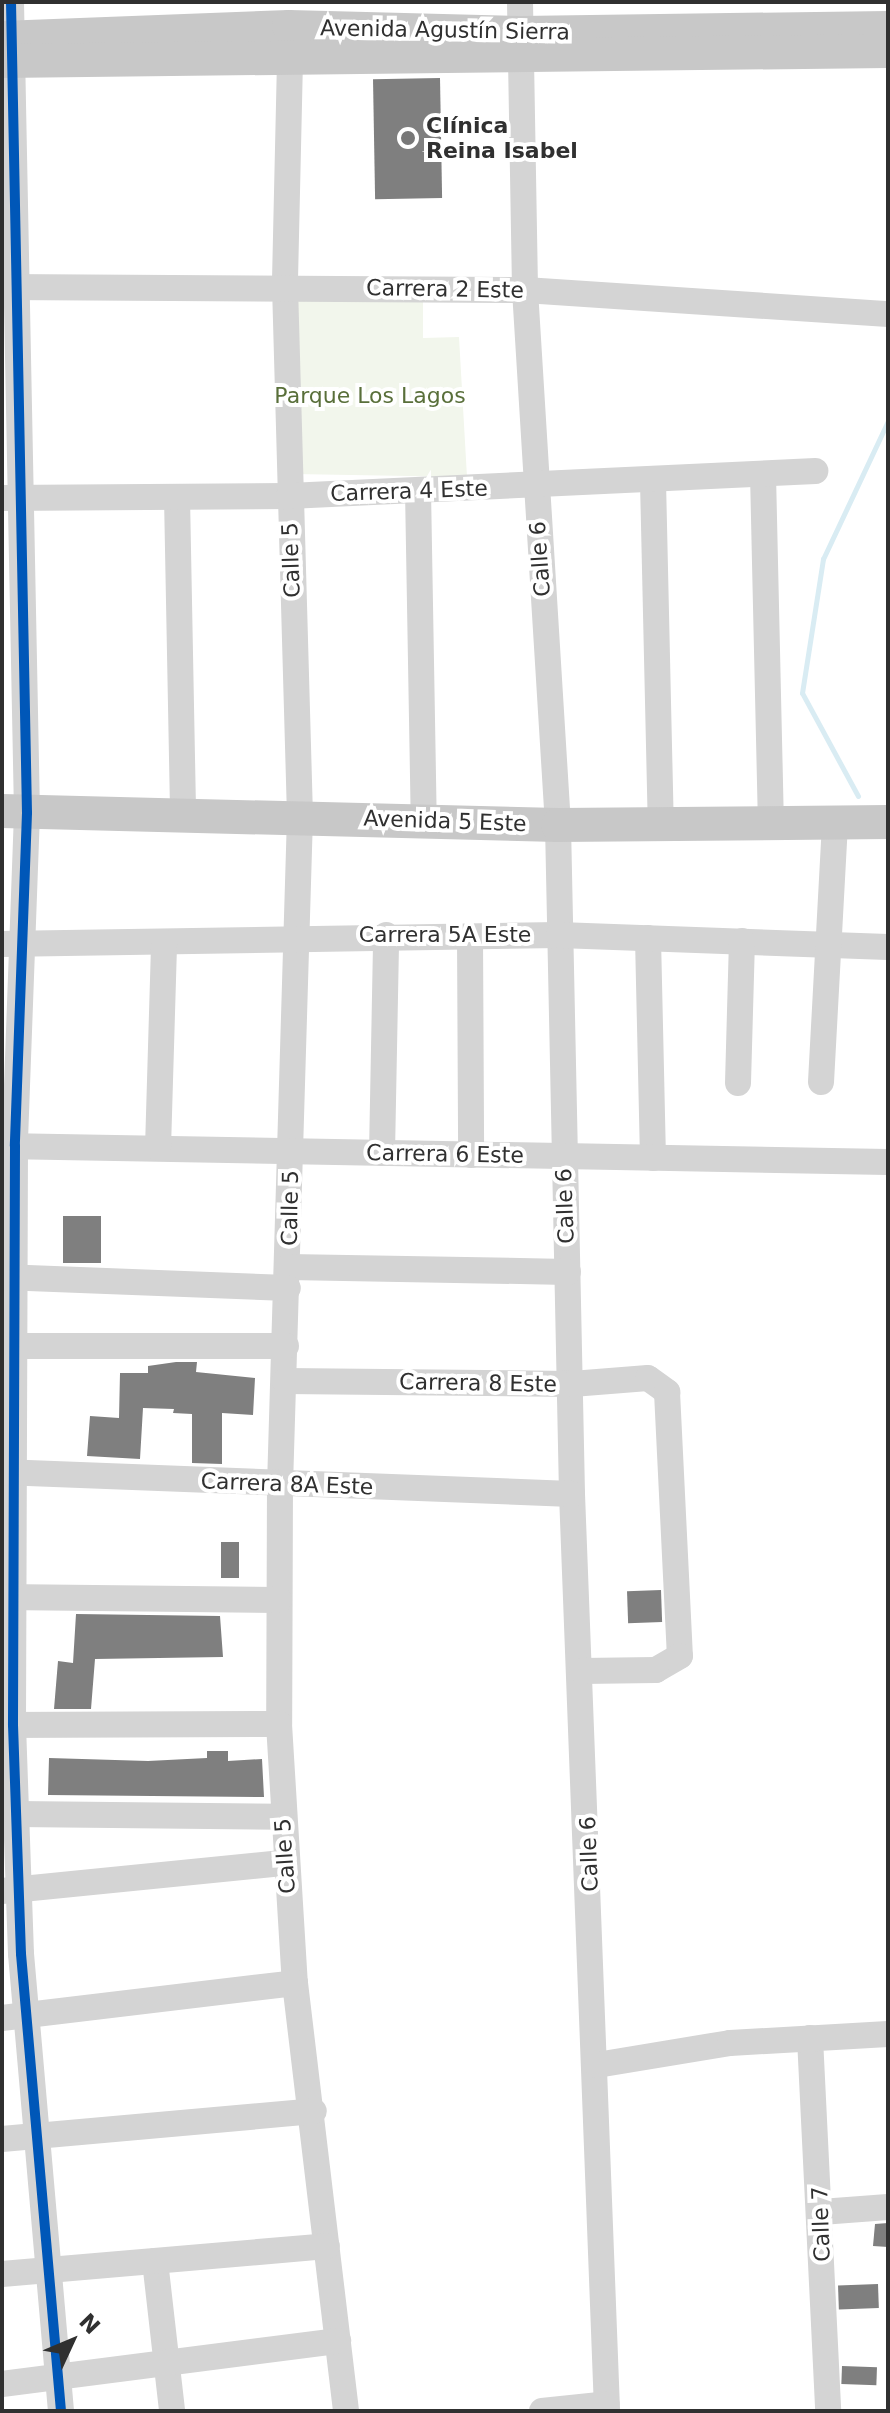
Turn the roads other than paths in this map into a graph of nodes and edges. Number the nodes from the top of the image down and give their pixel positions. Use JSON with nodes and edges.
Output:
{"nodes":[{"id":1,"x":11,"y":2,"type":"edge"},
{"id":2,"x":888,"y":28,"type":"edge"},
{"id":3,"x":289,"y":30,"type":"edge"},
{"id":4,"x":521,"y":31,"type":"edge"},
{"id":5,"x":7,"y":50,"type":"edge"},
{"id":6,"x":888,"y":51,"type":"edge"},
{"id":7,"x":285,"y":286,"type":"junction"},
{"id":8,"x":10,"y":287,"type":"edge"},
{"id":9,"x":525,"y":290,"type":"junction"},
{"id":10,"x":888,"y":314,"type":"edge"},
{"id":11,"x":815,"y":471,"type":"dead end"},
{"id":12,"x":763,"y":474,"type":"junction"},
{"id":13,"x":653,"y":481,"type":"junction"},
{"id":14,"x":536,"y":486,"type":"junction"},
{"id":15,"x":418,"y":490,"type":"junction"},
{"id":16,"x":289,"y":496,"type":"junction"},
{"id":17,"x":12,"y":497,"type":"edge"},
{"id":18,"x":177,"y":497,"type":"junction"},
{"id":19,"x":13,"y":616,"type":"edge"},
{"id":20,"x":14,"y":692,"type":"edge"},
{"id":21,"x":15,"y":812,"type":"edge"},
{"id":22,"x":183,"y":816,"type":"junction"},
{"id":23,"x":300,"y":816,"type":"junction"},
{"id":24,"x":424,"y":820,"type":"junction"},
{"id":25,"x":888,"y":822,"type":"edge"},
{"id":26,"x":661,"y":824,"type":"junction"},
{"id":27,"x":771,"y":824,"type":"junction"},
{"id":28,"x":558,"y":825,"type":"junction"},
{"id":29,"x":835,"y":825,"type":"junction"},
{"id":30,"x":386,"y":935,"type":"junction"},
{"id":31,"x":559,"y":935,"type":"junction"},
{"id":32,"x":470,"y":936,"type":"junction"},
{"id":33,"x":296,"y":937,"type":"junction"},
{"id":34,"x":648,"y":938,"type":"junction"},
{"id":35,"x":742,"y":941,"type":"junction"},
{"id":36,"x":164,"y":943,"type":"junction"},
{"id":37,"x":12,"y":944,"type":"edge"},
{"id":38,"x":830,"y":944,"type":"junction"},
{"id":39,"x":888,"y":947,"type":"edge"},
{"id":40,"x":821,"y":1082,"type":"dead end"},
{"id":41,"x":738,"y":1083,"type":"dead end"},
{"id":42,"x":8,"y":1146,"type":"edge"},
{"id":43,"x":158,"y":1148,"type":"junction"},
{"id":44,"x":291,"y":1152,"type":"junction"},
{"id":45,"x":382,"y":1153,"type":"junction"},
{"id":46,"x":471,"y":1155,"type":"junction"},
{"id":47,"x":563,"y":1156,"type":"junction"},
{"id":48,"x":653,"y":1158,"type":"junction"},
{"id":49,"x":888,"y":1162,"type":"edge"},
{"id":50,"x":568,"y":1272,"type":"junction"},
{"id":51,"x":288,"y":1277,"type":"junction"},
{"id":52,"x":9,"y":1278,"type":"edge"},
{"id":53,"x":16,"y":1346,"type":"junction"},
{"id":54,"x":286,"y":1346,"type":"junction"},
{"id":55,"x":285,"y":1381,"type":"junction"},
{"id":56,"x":572,"y":1384,"type":"junction"},
{"id":57,"x":8,"y":1472,"type":"edge"},
{"id":58,"x":280,"y":1484,"type":"junction"},
{"id":59,"x":572,"y":1494,"type":"junction"},
{"id":60,"x":7,"y":1597,"type":"edge"},
{"id":61,"x":279,"y":1600,"type":"junction"},
{"id":62,"x":582,"y":1671,"type":"junction"},
{"id":63,"x":279,"y":1724,"type":"junction"},
{"id":64,"x":8,"y":1725,"type":"edge"},
{"id":65,"x":16,"y":1814,"type":"junction"},
{"id":66,"x":281,"y":1817,"type":"junction"},
{"id":67,"x":285,"y":1863,"type":"junction"},
{"id":68,"x":10,"y":1890,"type":"edge"},
{"id":69,"x":295,"y":1983,"type":"junction"},
{"id":70,"x":14,"y":2017,"type":"edge"},
{"id":71,"x":888,"y":2034,"type":"edge"},
{"id":72,"x":810,"y":2038,"type":"junction"},
{"id":73,"x":597,"y":2065,"type":"junction"},
{"id":74,"x":314,"y":2111,"type":"junction"},
{"id":75,"x":36,"y":2136,"type":"junction"},
{"id":76,"x":2,"y":2139,"type":"edge"},
{"id":77,"x":888,"y":2207,"type":"edge"},
{"id":78,"x":821,"y":2212,"type":"junction"},
{"id":79,"x":327,"y":2246,"type":"junction"},
{"id":80,"x":155,"y":2261,"type":"junction"},
{"id":81,"x":48,"y":2269,"type":"junction"},
{"id":82,"x":2,"y":2274,"type":"edge"},
{"id":83,"x":338,"y":2341,"type":"junction"},
{"id":84,"x":165,"y":2366,"type":"junction"},
{"id":85,"x":57,"y":2379,"type":"junction"},
{"id":86,"x":2,"y":2384,"type":"edge"},
{"id":87,"x":607,"y":2407,"type":"edge"},
{"id":88,"x":61,"y":2411,"type":"edge"},
{"id":89,"x":172,"y":2411,"type":"edge"},
{"id":90,"x":346,"y":2411,"type":"edge"},
{"id":91,"x":542,"y":2411,"type":"edge"},
{"id":92,"x":828,"y":2411,"type":"edge"}],
"edges":[{"from":1,"to":5,"type":"street"},
{"from":2,"to":4,"type":"main road","name":"Avenida Agustín Sierra"},
{"from":3,"to":4,"type":"main road","name":"Avenida Agustín Sierra"},
{"from":3,"to":5,"type":"main road","name":"Avenida Agustín Sierra"},
{"from":3,"to":7,"type":"street","name":"Calle 5"},
{"from":4,"to":6,"type":"main road","name":"Avenida Agustín Sierra"},
{"from":4,"to":9,"type":"street","name":"Calle 6"},
{"from":5,"to":8,"type":"street"},
{"from":7,"to":8,"type":"street","name":"Carrera 2 Este"},
{"from":7,"to":9,"type":"street","name":"Carrera 2 Este"},
{"from":7,"to":16,"type":"street","name":"Calle 5"},
{"from":8,"to":17,"type":"street"},
{"from":9,"to":10,"type":"street","name":"Carrera 2 Este"},
{"from":9,"to":14,"type":"street","name":"Calle 6"},
{"from":11,"to":12,"type":"street","name":"Carrera 4 Este"},
{"from":12,"to":13,"type":"street","name":"Carrera 4 Este"},
{"from":12,"to":27,"type":"street"},
{"from":13,"to":14,"type":"street","name":"Carrera 4 Este"},
{"from":13,"to":26,"type":"street"},
{"from":14,"to":15,"type":"street","name":"Carrera 4 Este"},
{"from":14,"to":28,"type":"street","name":"Calle 6"},
{"from":15,"to":16,"type":"street","name":"Carrera 4 Este"},
{"from":15,"to":24,"type":"street"},
{"from":16,"to":18,"type":"street","name":"Carrera 4 Este"},
{"from":16,"to":23,"type":"street","name":"Calle 5"},
{"from":17,"to":18,"type":"street","name":"Carrera 4 Este"},
{"from":17,"to":19,"type":"street"},
{"from":18,"to":22,"type":"street"},
{"from":19,"to":20,"type":"street"},
{"from":20,"to":21,"type":"street"},
{"from":21,"to":22,"type":"main road","name":"Avenida 5 Este"},
{"from":21,"to":37,"type":"street"},
{"from":22,"to":23,"type":"main road","name":"Avenida 5 Este"},
{"from":23,"to":24,"type":"main road","name":"Avenida 5 Este"},
{"from":23,"to":33,"type":"street","name":"Calle 5"},
{"from":24,"to":28,"type":"main road","name":"Avenida 5 Este"},
{"from":25,"to":29,"type":"main road","name":"Avenida 5 Este"},
{"from":26,"to":27,"type":"main road","name":"Avenida 5 Este"},
{"from":26,"to":28,"type":"main road","name":"Avenida 5 Este"},
{"from":27,"to":29,"type":"main road","name":"Avenida 5 Este"},
{"from":28,"to":31,"type":"street","name":"Calle 6"},
{"from":29,"to":38,"type":"street"},
{"from":30,"to":32,"type":"street","name":"Carrera 5A Este"},
{"from":30,"to":33,"type":"street","name":"Carrera 5A Este"},
{"from":30,"to":45,"type":"street"},
{"from":31,"to":32,"type":"street","name":"Carrera 5A Este"},
{"from":31,"to":34,"type":"street","name":"Carrera 5A Este"},
{"from":31,"to":47,"type":"street","name":"Calle 6"},
{"from":32,"to":46,"type":"street"},
{"from":33,"to":36,"type":"street","name":"Carrera 5A Este"},
{"from":33,"to":44,"type":"street","name":"Calle 5"},
{"from":34,"to":35,"type":"street","name":"Carrera 5A Este"},
{"from":34,"to":48,"type":"street"},
{"from":35,"to":38,"type":"street","name":"Carrera 5A Este"},
{"from":35,"to":41,"type":"street"},
{"from":36,"to":37,"type":"street","name":"Carrera 5A Este"},
{"from":36,"to":43,"type":"street"},
{"from":37,"to":42,"type":"street"},
{"from":38,"to":39,"type":"street","name":"Carrera 5A Este"},
{"from":38,"to":40,"type":"street"},
{"from":42,"to":43,"type":"street","name":"Carrera 6 Este"},
{"from":42,"to":52,"type":"street"},
{"from":43,"to":44,"type":"street","name":"Carrera 6 Este"},
{"from":44,"to":45,"type":"street","name":"Carrera 6 Este"},
{"from":44,"to":51,"type":"street","name":"Calle 5"},
{"from":45,"to":46,"type":"street","name":"Carrera 6 Este"},
{"from":46,"to":47,"type":"street","name":"Carrera 6 Este"},
{"from":47,"to":48,"type":"street","name":"Carrera 6 Este"},
{"from":47,"to":50,"type":"street","name":"Calle 6"},
{"from":48,"to":49,"type":"street","name":"Carrera 6 Este"},
{"from":50,"to":51,"type":"street"},
{"from":50,"to":56,"type":"street","name":"Calle 6"},
{"from":51,"to":52,"type":"street"},
{"from":51,"to":54,"type":"street","name":"Calle 5"},
{"from":52,"to":53,"type":"street"},
{"from":53,"to":54,"type":"street"},
{"from":53,"to":57,"type":"street"},
{"from":54,"to":55,"type":"street","name":"Calle 5"},
{"from":55,"to":56,"type":"street","name":"Carrera 8 Este"},
{"from":55,"to":58,"type":"street","name":"Calle 5"},
{"from":56,"to":59,"type":"street","name":"Calle 6"},
{"from":56,"to":62,"type":"street","name":"Carrera 8 Este"},
{"from":57,"to":58,"type":"street","name":"Carrera 8A Este"},
{"from":57,"to":60,"type":"street"},
{"from":58,"to":59,"type":"street","name":"Carrera 8A Este"},
{"from":58,"to":61,"type":"street","name":"Calle 5"},
{"from":59,"to":62,"type":"street","name":"Calle 6"},
{"from":60,"to":61,"type":"street"},
{"from":60,"to":64,"type":"street"},
{"from":61,"to":63,"type":"street","name":"Calle 5"},
{"from":62,"to":73,"type":"street","name":"Calle 6"},
{"from":63,"to":64,"type":"street"},
{"from":63,"to":66,"type":"street","name":"Calle 5"},
{"from":64,"to":65,"type":"street"},
{"from":65,"to":66,"type":"street"},
{"from":65,"to":68,"type":"street"},
{"from":66,"to":67,"type":"street","name":"Calle 5"},
{"from":67,"to":68,"type":"street"},
{"from":67,"to":69,"type":"street","name":"Calle 5"},
{"from":68,"to":70,"type":"street"},
{"from":69,"to":70,"type":"street"},
{"from":69,"to":74,"type":"street","name":"Calle 5"},
{"from":70,"to":75,"type":"street"},
{"from":71,"to":72,"type":"street"},
{"from":72,"to":73,"type":"street"},
{"from":72,"to":78,"type":"street","name":"Calle 7"},
{"from":73,"to":87,"type":"street","name":"Calle 6"},
{"from":74,"to":75,"type":"street"},
{"from":74,"to":79,"type":"street","name":"Calle 5"},
{"from":75,"to":76,"type":"street"},
{"from":75,"to":81,"type":"street"},
{"from":77,"to":78,"type":"street"},
{"from":78,"to":92,"type":"street","name":"Calle 7"},
{"from":79,"to":80,"type":"street"},
{"from":79,"to":83,"type":"street","name":"Calle 5"},
{"from":80,"to":81,"type":"street"},
{"from":80,"to":84,"type":"street"},
{"from":81,"to":82,"type":"street"},
{"from":81,"to":85,"type":"street"},
{"from":83,"to":84,"type":"street"},
{"from":83,"to":90,"type":"street","name":"Calle 5"},
{"from":84,"to":85,"type":"street"},
{"from":84,"to":89,"type":"street"},
{"from":85,"to":86,"type":"street"},
{"from":85,"to":88,"type":"street"},
{"from":87,"to":91,"type":"street"}]}
